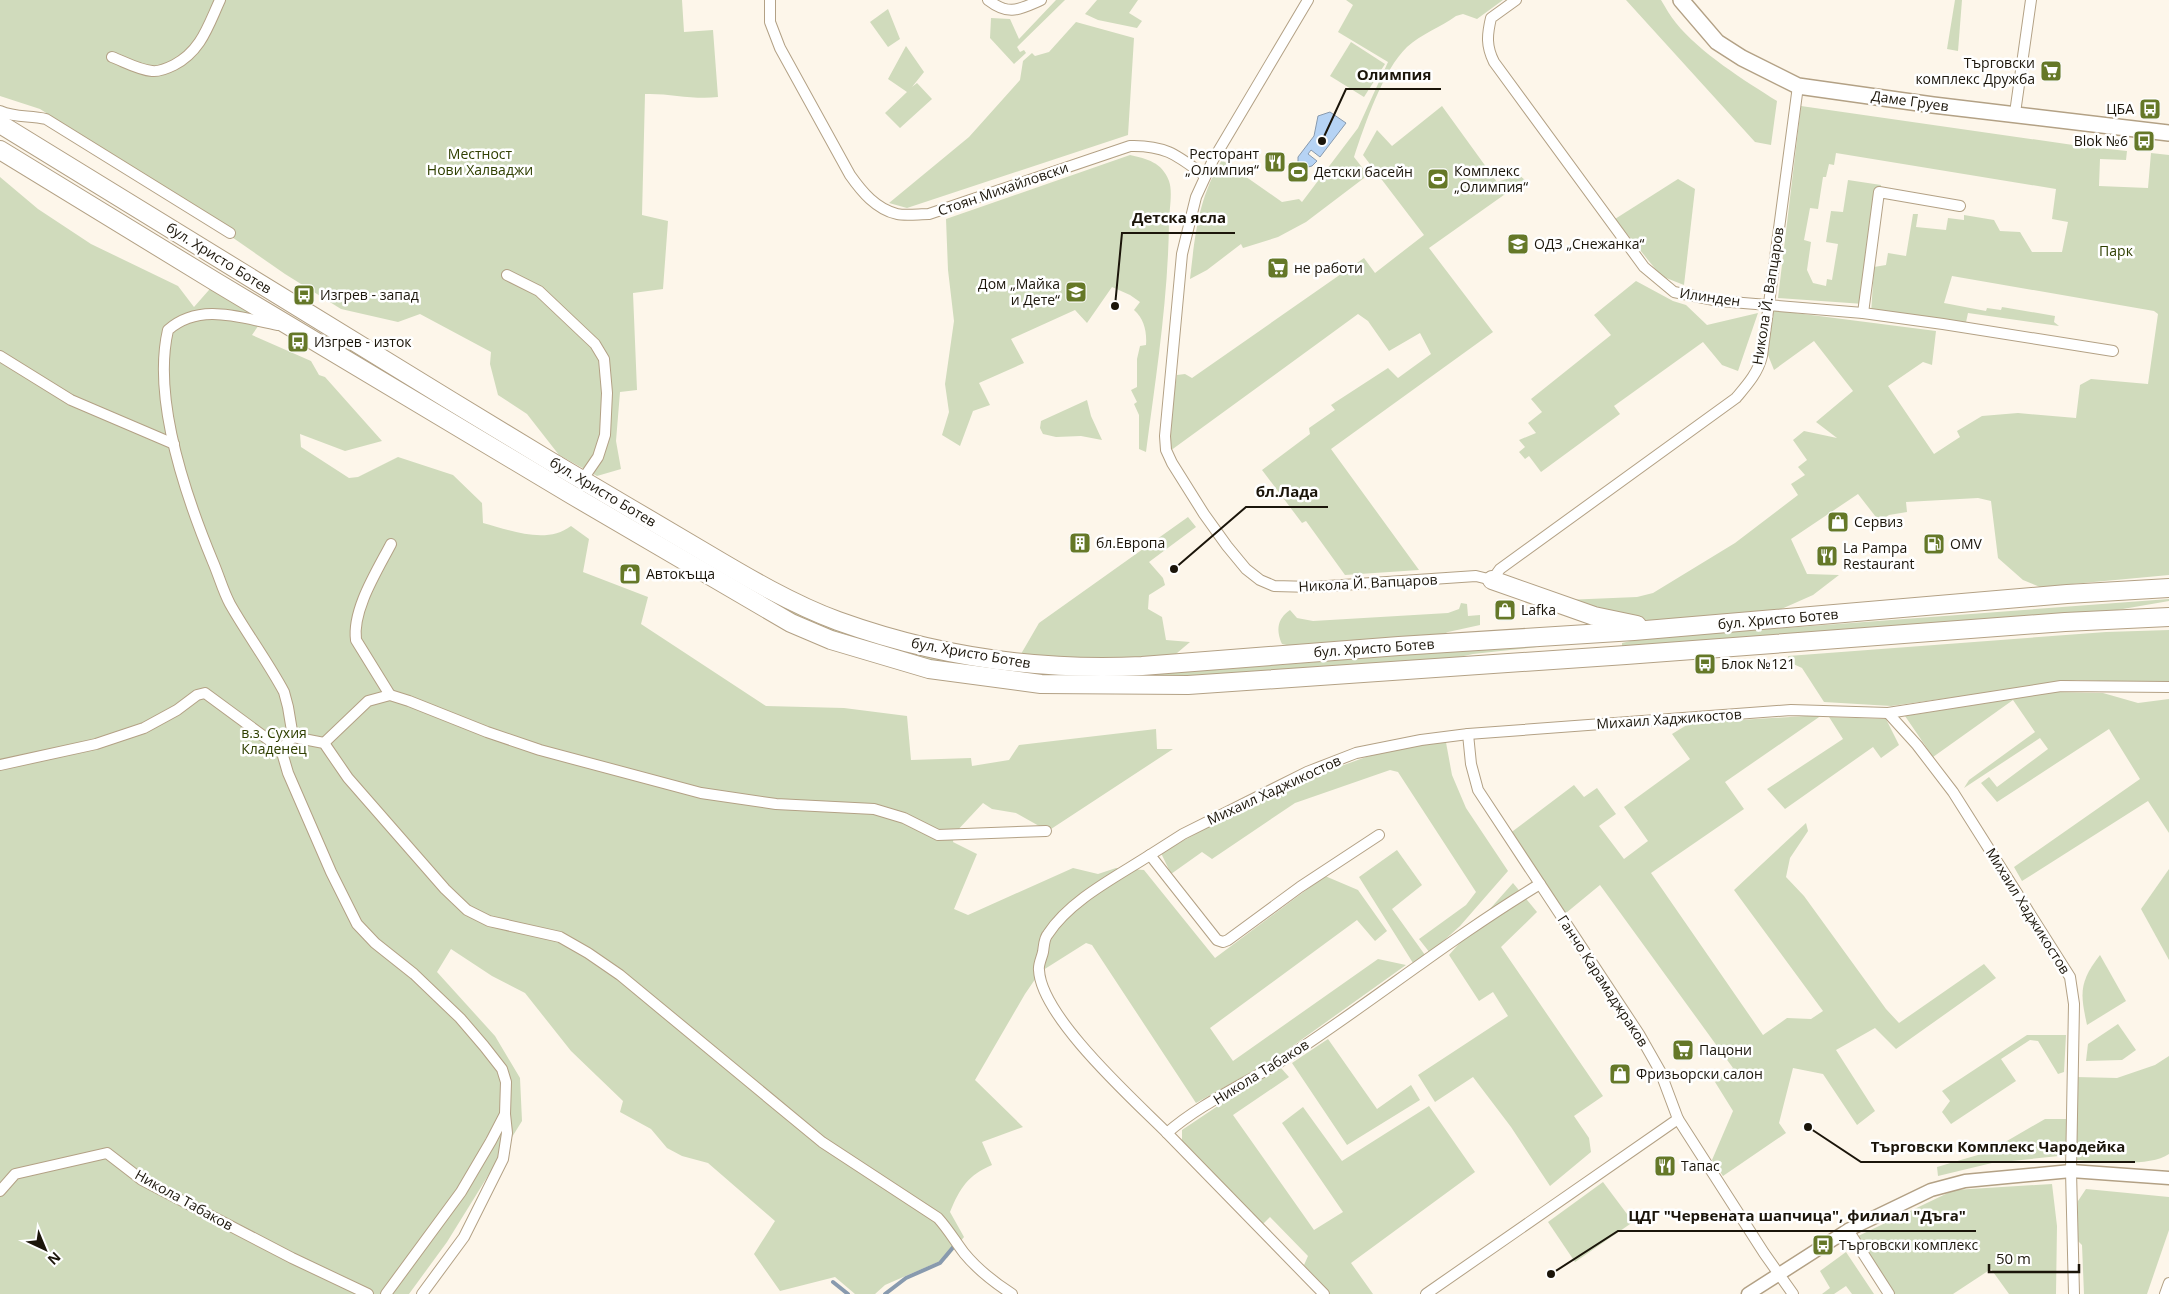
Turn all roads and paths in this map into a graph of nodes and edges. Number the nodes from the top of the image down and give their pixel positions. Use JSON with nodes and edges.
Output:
{"nodes":[{"id":1,"x":220,"y":0,"type":"edge"},
{"id":2,"x":770,"y":0,"type":"edge"},
{"id":3,"x":988,"y":0,"type":"edge"},
{"id":4,"x":1041,"y":0,"type":"edge"},
{"id":5,"x":1308,"y":0,"type":"edge"},
{"id":6,"x":1516,"y":0,"type":"edge"},
{"id":7,"x":1681,"y":0,"type":"edge"},
{"id":8,"x":2031,"y":0,"type":"edge"},
{"id":9,"x":112,"y":56,"type":"dead end"},
{"id":10,"x":1798,"y":86,"type":"junction"},
{"id":11,"x":0,"y":111,"type":"edge"},
{"id":12,"x":2015,"y":113,"type":"junction"},
{"id":13,"x":0,"y":124,"type":"edge"},
{"id":14,"x":2169,"y":133,"type":"edge"},
{"id":15,"x":0,"y":150,"type":"edge"},
{"id":16,"x":1205,"y":176,"type":"junction"},
{"id":17,"x":1960,"y":206,"type":"dead end"},
{"id":18,"x":230,"y":233,"type":"dead end"},
{"id":19,"x":507,"y":275,"type":"dead end"},
{"id":20,"x":1770,"y":304,"type":"junction"},
{"id":21,"x":1863,"y":313,"type":"junction"},
{"id":22,"x":290,"y":327,"type":"junction"},
{"id":23,"x":2113,"y":351,"type":"dead end"},
{"id":24,"x":0,"y":356,"type":"edge"},
{"id":25,"x":174,"y":444,"type":"junction"},
{"id":26,"x":585,"y":476,"type":"dead end"},
{"id":27,"x":390,"y":544,"type":"dead end"},
{"id":28,"x":1492,"y":580,"type":"junction"},
{"id":29,"x":2169,"y":588,"type":"edge"},
{"id":30,"x":1563,"y":606,"type":"junction"},
{"id":31,"x":1594,"y":616,"type":"junction"},
{"id":32,"x":2169,"y":617,"type":"edge"},
{"id":33,"x":1660,"y":629,"type":"junction"},
{"id":34,"x":1610,"y":633,"type":"junction"},
{"id":35,"x":1547,"y":636,"type":"junction"},
{"id":36,"x":1626,"y":655,"type":"junction"},
{"id":37,"x":1583,"y":658,"type":"junction"},
{"id":38,"x":2169,"y":687,"type":"edge"},
{"id":39,"x":390,"y":695,"type":"junction"},
{"id":40,"x":1888,"y":713,"type":"junction"},
{"id":41,"x":1468,"y":734,"type":"junction"},
{"id":42,"x":292,"y":737,"type":"junction"},
{"id":43,"x":324,"y":743,"type":"junction"},
{"id":44,"x":281,"y":749,"type":"junction"},
{"id":45,"x":0,"y":766,"type":"edge"},
{"id":46,"x":1046,"y":831,"type":"dead end"},
{"id":47,"x":1379,"y":835,"type":"dead end"},
{"id":48,"x":1150,"y":855,"type":"junction"},
{"id":49,"x":1540,"y":884,"type":"junction"},
{"id":50,"x":505,"y":1114,"type":"junction"},
{"id":51,"x":1678,"y":1120,"type":"junction"},
{"id":52,"x":1168,"y":1133,"type":"junction"},
{"id":53,"x":2071,"y":1171,"type":"junction"},
{"id":54,"x":2169,"y":1178,"type":"edge"},
{"id":55,"x":0,"y":1191,"type":"edge"},
{"id":56,"x":1848,"y":1230,"type":"junction"},
{"id":57,"x":1778,"y":1273,"type":"junction"},
{"id":58,"x":2169,"y":1283,"type":"edge"},
{"id":59,"x":368,"y":1294,"type":"edge"},
{"id":60,"x":386,"y":1294,"type":"edge"},
{"id":61,"x":422,"y":1294,"type":"edge"},
{"id":62,"x":1012,"y":1294,"type":"edge"},
{"id":63,"x":1324,"y":1294,"type":"edge"},
{"id":64,"x":1426,"y":1294,"type":"edge"},
{"id":65,"x":1748,"y":1294,"type":"edge"},
{"id":66,"x":1794,"y":1294,"type":"edge"},
{"id":67,"x":1889,"y":1294,"type":"edge"},
{"id":68,"x":2074,"y":1294,"type":"edge"},
{"id":69,"x":2165,"y":1294,"type":"edge"}],
"edges":[{"from":1,"to":9,"type":"street"},
{"from":2,"to":16,"type":"street","name":"Стоян Михайловски"},
{"from":3,"to":4,"type":"street"},
{"from":5,"to":16,"type":"street","name":"Никола Й. Вапцаров"},
{"from":6,"to":20,"type":"street","name":"Илинден"},
{"from":7,"to":10,"type":"main road","name":"Даме Груев"},
{"from":8,"to":12,"type":"street"},
{"from":10,"to":12,"type":"main road","name":"Даме Груев"},
{"from":10,"to":20,"type":"street","name":"Никола Й. Вапцаров"},
{"from":11,"to":18,"type":"street"},
{"from":12,"to":14,"type":"main road","name":"Даме Груев"},
{"from":13,"to":35,"type":"highway","name":"бул. Христо Ботев"},
{"from":15,"to":22,"type":"highway","name":"бул. Христо Ботев"},
{"from":16,"to":28,"type":"street","name":"Никола Й. Вапцаров"},
{"from":17,"to":21,"type":"street"},
{"from":19,"to":26,"type":"street"},
{"from":20,"to":21,"type":"street","name":"Илинден"},
{"from":20,"to":28,"type":"street","name":"Никола Й. Вапцаров"},
{"from":21,"to":23,"type":"street","name":"Илинден"},
{"from":22,"to":25,"type":"street"},
{"from":22,"to":37,"type":"highway","name":"бул. Христо Ботев"},
{"from":24,"to":25,"type":"street"},
{"from":25,"to":42,"type":"street"},
{"from":27,"to":39,"type":"street"},
{"from":28,"to":30,"type":"highway"},
{"from":29,"to":33,"type":"highway","name":"бул. Христо Ботев"},
{"from":30,"to":31,"type":"highway"},
{"from":30,"to":35,"type":"highway"},
{"from":31,"to":33,"type":"highway"},
{"from":31,"to":34,"type":"highway"},
{"from":32,"to":36,"type":"highway","name":"бул. Христо Ботев"},
{"from":33,"to":34,"type":"highway","name":"бул. Христо Ботев"},
{"from":34,"to":35,"type":"highway","name":"бул. Христо Ботев"},
{"from":34,"to":36,"type":"highway"},
{"from":34,"to":37,"type":"highway"},
{"from":36,"to":37,"type":"highway","name":"бул. Христо Ботев"},
{"from":38,"to":40,"type":"street","name":"Михаил Хаджикостов"},
{"from":39,"to":43,"type":"street"},
{"from":39,"to":46,"type":"street"},
{"from":40,"to":41,"type":"street","name":"Михаил Хаджикостов"},
{"from":40,"to":53,"type":"street","name":"Михаил Хаджикостов"},
{"from":41,"to":48,"type":"street","name":"Михаил Хаджикостов"},
{"from":41,"to":49,"type":"street","name":"Ганчо Карамаджраков"},
{"from":42,"to":43,"type":"street"},
{"from":42,"to":44,"type":"street"},
{"from":43,"to":62,"type":"street"},
{"from":44,"to":45,"type":"street"},
{"from":44,"to":50,"type":"street"},
{"from":47,"to":48,"type":"street"},
{"from":48,"to":52,"type":"street","name":"Михаил Хаджикостов"},
{"from":49,"to":51,"type":"street","name":"Ганчо Карамаджраков"},
{"from":49,"to":52,"type":"street","name":"Никола Табаков"},
{"from":50,"to":60,"type":"street"},
{"from":50,"to":61,"type":"street"},
{"from":51,"to":57,"type":"street","name":"Ганчо Карамаджраков"},
{"from":51,"to":64,"type":"street"},
{"from":52,"to":63,"type":"street"},
{"from":53,"to":54,"type":"street"},
{"from":53,"to":56,"type":"street"},
{"from":53,"to":68,"type":"street","name":"Михаил Хаджикостов"},
{"from":55,"to":59,"type":"street","name":"Никола Табаков"},
{"from":56,"to":57,"type":"street"},
{"from":56,"to":67,"type":"street"},
{"from":57,"to":65,"type":"street"},
{"from":57,"to":66,"type":"street","name":"Ганчо Карамаджраков"},
{"from":58,"to":69,"type":"street"}]}
